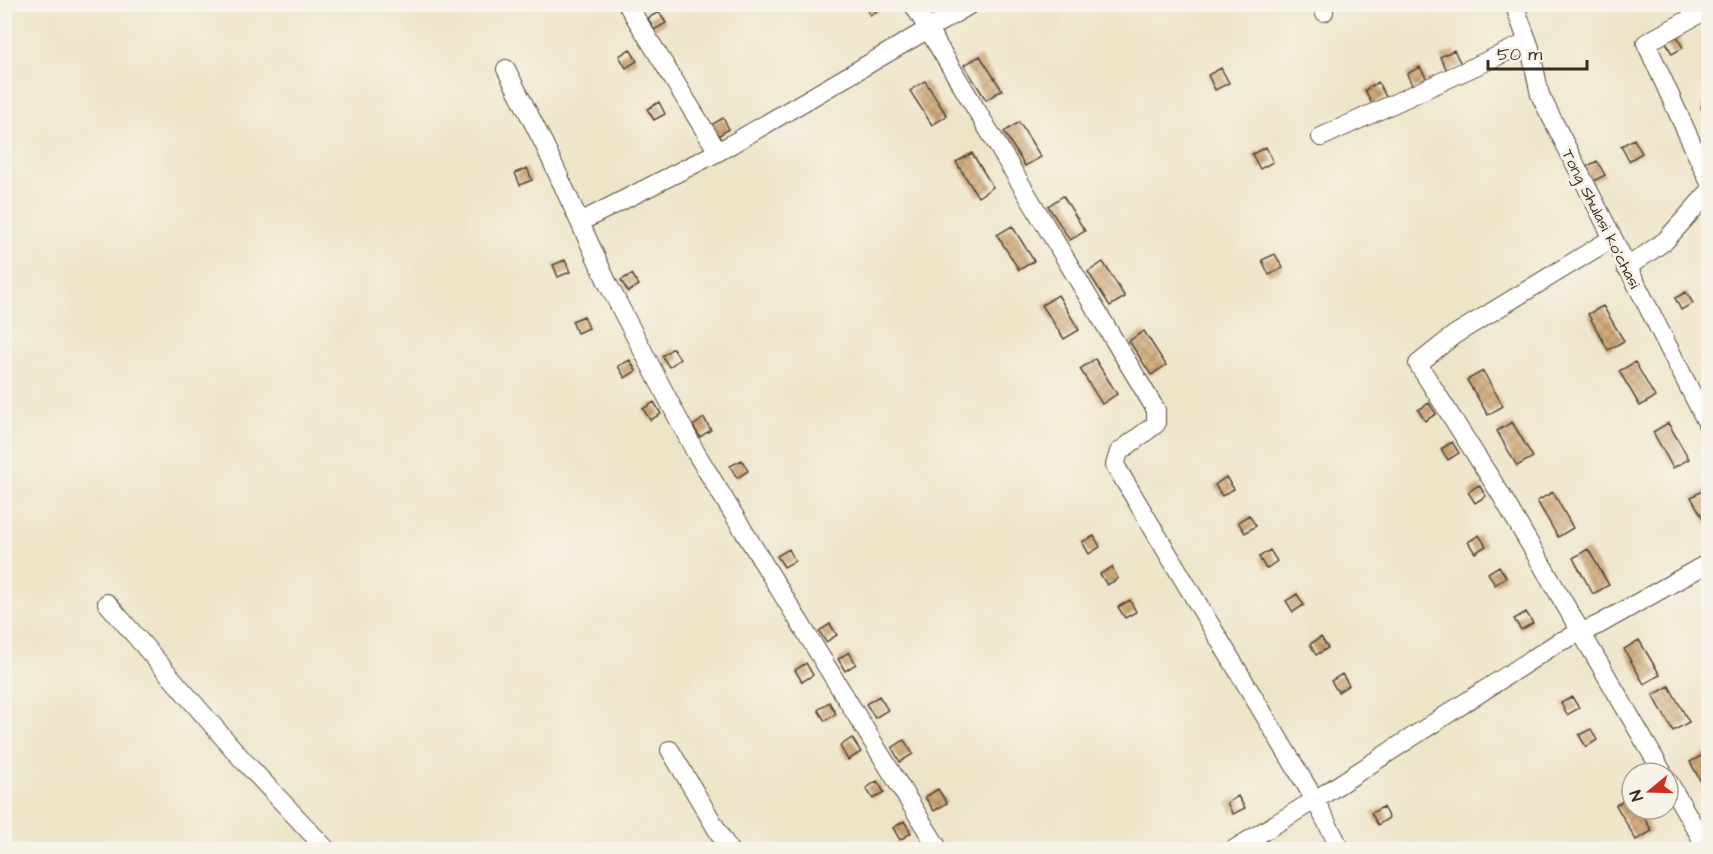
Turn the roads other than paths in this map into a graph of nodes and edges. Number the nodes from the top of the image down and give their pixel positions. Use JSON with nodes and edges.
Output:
{"nodes":[{"id":1,"x":627,"y":4,"type":"edge"},
{"id":2,"x":913,"y":4,"type":"edge"},
{"id":3,"x":971,"y":4,"type":"edge"},
{"id":4,"x":1514,"y":4,"type":"edge"},
{"id":5,"x":1708,"y":9,"type":"edge"},
{"id":6,"x":928,"y":29,"type":"junction"},
{"id":7,"x":1528,"y":42,"type":"junction"},
{"id":8,"x":506,"y":69,"type":"dead end"},
{"id":9,"x":1321,"y":137,"type":"dead end"},
{"id":10,"x":718,"y":152,"type":"junction"},
{"id":11,"x":1708,"y":179,"type":"edge"},
{"id":12,"x":1708,"y":193,"type":"edge"},
{"id":13,"x":580,"y":222,"type":"junction"},
{"id":14,"x":1611,"y":239,"type":"junction"},
{"id":15,"x":1626,"y":268,"type":"junction"},
{"id":16,"x":1708,"y":425,"type":"edge"},
{"id":17,"x":1708,"y":563,"type":"edge"},
{"id":18,"x":107,"y":603,"type":"dead end"},
{"id":19,"x":1582,"y":632,"type":"junction"},
{"id":20,"x":670,"y":750,"type":"dead end"},
{"id":21,"x":1656,"y":761,"type":"edge"},
{"id":22,"x":1315,"y":800,"type":"junction"},
{"id":23,"x":1680,"y":801,"type":"edge"},
{"id":24,"x":327,"y":849,"type":"edge"},
{"id":25,"x":729,"y":849,"type":"edge"},
{"id":26,"x":939,"y":849,"type":"edge"},
{"id":27,"x":1233,"y":849,"type":"edge"},
{"id":28,"x":1341,"y":849,"type":"edge"},
{"id":29,"x":1708,"y":849,"type":"edge"}],
"edges":[{"from":1,"to":10,"type":"street"},
{"from":2,"to":6,"type":"street"},
{"from":3,"to":6,"type":"street"},
{"from":4,"to":7,"type":"street","name":"Tong Shulasi ko'chasi"},
{"from":5,"to":11,"type":"street"},
{"from":6,"to":10,"type":"street"},
{"from":6,"to":22,"type":"street"},
{"from":7,"to":9,"type":"street"},
{"from":7,"to":14,"type":"street","name":"Tong Shulasi ko'chasi"},
{"from":8,"to":13,"type":"street"},
{"from":10,"to":13,"type":"street"},
{"from":12,"to":15,"type":"street"},
{"from":13,"to":26,"type":"street"},
{"from":14,"to":15,"type":"street","name":"Tong Shulasi ko'chasi"},
{"from":14,"to":19,"type":"street"},
{"from":15,"to":16,"type":"street","name":"Tong Shulasi ko'chasi"},
{"from":17,"to":19,"type":"street"},
{"from":18,"to":24,"type":"street"},
{"from":19,"to":21,"type":"street"},
{"from":19,"to":22,"type":"street"},
{"from":20,"to":25,"type":"street"},
{"from":22,"to":27,"type":"street"},
{"from":22,"to":28,"type":"street"},
{"from":23,"to":29,"type":"street"}]}
